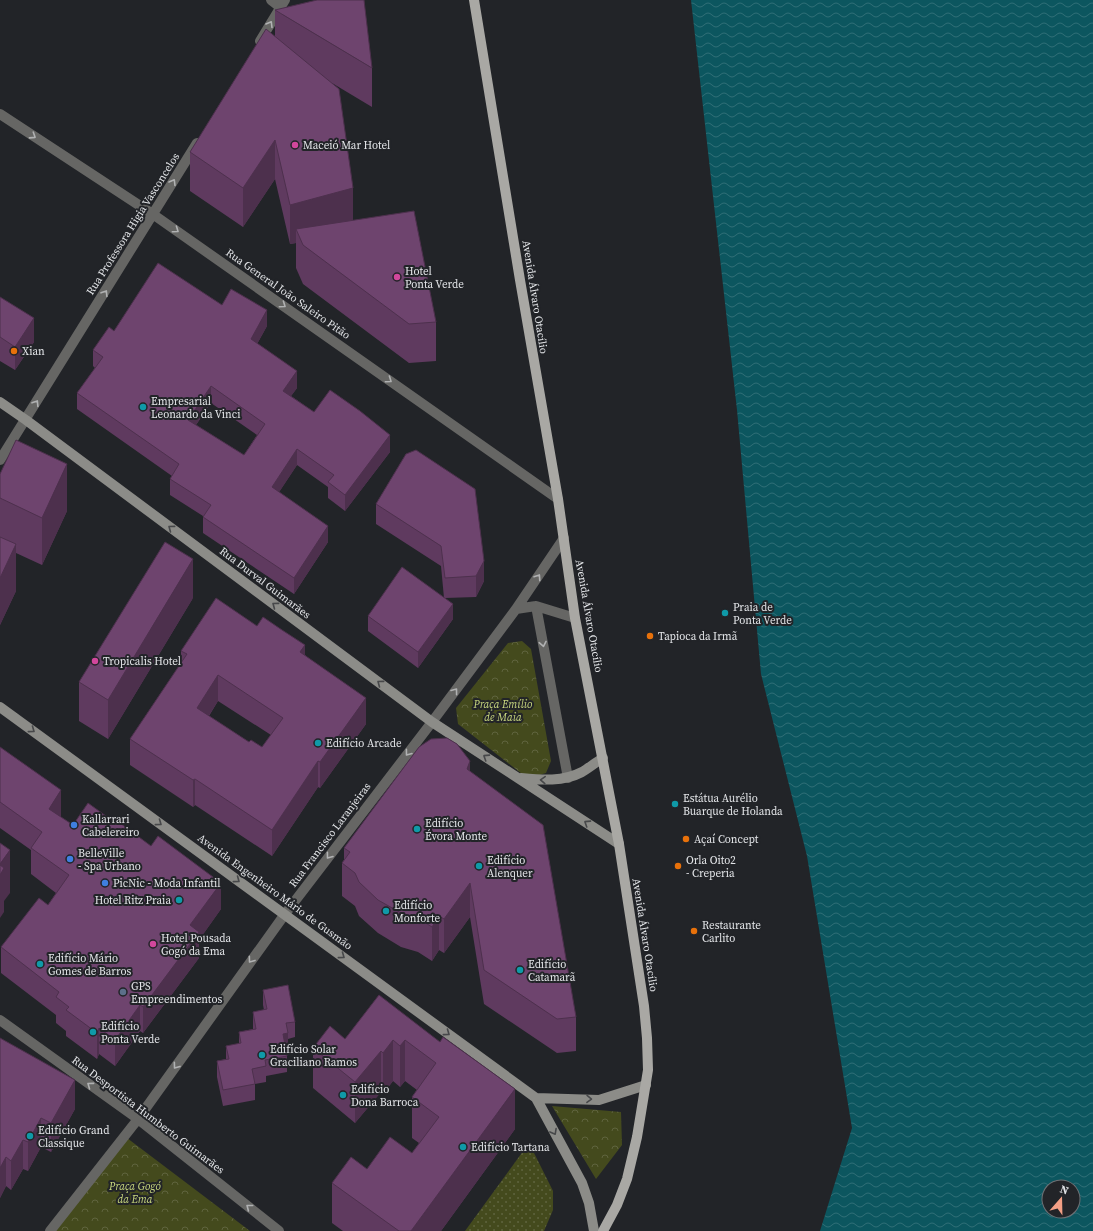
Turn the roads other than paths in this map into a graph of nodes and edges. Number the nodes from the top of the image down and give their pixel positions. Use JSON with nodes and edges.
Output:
{"nodes":[{"id":1,"x":271,"y":0,"type":"edge"},
{"id":2,"x":474,"y":0,"type":"edge"},
{"id":3,"x":283,"y":3,"type":"edge"},
{"id":4,"x":256,"y":47,"type":"edge"},
{"id":5,"x":0,"y":114,"type":"edge"},
{"id":6,"x":203,"y":134,"type":"edge"},
{"id":7,"x":154,"y":215,"type":"junction"},
{"id":8,"x":0,"y":402,"type":"edge"},
{"id":9,"x":26,"y":420,"type":"junction"},
{"id":10,"x":0,"y":460,"type":"edge"},
{"id":11,"x":558,"y":499,"type":"junction"},
{"id":12,"x":564,"y":538,"type":"junction"},
{"id":13,"x":536,"y":606,"type":"junction"},
{"id":14,"x":516,"y":609,"type":"junction"},
{"id":15,"x":575,"y":618,"type":"junction"},
{"id":16,"x":0,"y":707,"type":"edge"},
{"id":17,"x":432,"y":722,"type":"junction"},
{"id":18,"x":603,"y":758,"type":"junction"},
{"id":19,"x":519,"y":778,"type":"junction"},
{"id":20,"x":568,"y":778,"type":"junction"},
{"id":21,"x":619,"y":844,"type":"junction"},
{"id":22,"x":284,"y":914,"type":"junction"},
{"id":23,"x":0,"y":1020,"type":"edge"},
{"id":24,"x":646,"y":1085,"type":"junction"},
{"id":25,"x":536,"y":1098,"type":"junction"},
{"id":26,"x":138,"y":1119,"type":"junction"},
{"id":27,"x":50,"y":1231,"type":"edge"},
{"id":28,"x":279,"y":1231,"type":"edge"},
{"id":29,"x":594,"y":1231,"type":"edge"},
{"id":30,"x":603,"y":1231,"type":"edge"}],
"edges":[{"from":1,"to":3,"type":"street"},
{"from":2,"to":11,"type":"main road","name":"Avenida Álvaro Otacílio"},
{"from":4,"to":3,"type":"street","one_way":true},
{"from":5,"to":7,"type":"street","name":"Rua General João Saleiro Pitão","one_way":true},
{"from":7,"to":6,"type":"street","name":"Rua Professora Higia Vasconcelos","one_way":true},
{"from":9,"to":7,"type":"street","name":"Rua Professora Higia Vasconcelos","one_way":true},
{"from":7,"to":11,"type":"street","name":"Rua General João Saleiro Pitão","one_way":true},
{"from":8,"to":9,"type":"street","name":"Rua Durval Guimarães"},
{"from":9,"to":10,"type":"street","name":"Rua Professora Higia Vasconcelos"},
{"from":17,"to":9,"type":"street","name":"Rua Durval Guimarães","one_way":true},
{"from":11,"to":12,"type":"main road","name":"Avenida Álvaro Otacílio"},
{"from":14,"to":12,"type":"street","name":"Rua Francisco Laranjeiras","one_way":true},
{"from":12,"to":15,"type":"main road","name":"Avenida Álvaro Otacílio"},
{"from":13,"to":14,"type":"street"},
{"from":13,"to":15,"type":"street"},
{"from":13,"to":20,"type":"street","one_way":true},
{"from":17,"to":14,"type":"street","name":"Rua Francisco Laranjeiras","one_way":true},
{"from":15,"to":18,"type":"main road","name":"Avenida Álvaro Otacílio"},
{"from":16,"to":22,"type":"street","name":"Avenida Engenheiro Mário de Gusmão","one_way":true},
{"from":19,"to":17,"type":"street","name":"Rua Durval Guimarães","one_way":true},
{"from":17,"to":22,"type":"street","name":"Rua Francisco Laranjeiras","one_way":true},
{"from":18,"to":20,"type":"street","name":"Rua Durval Guimarães"},
{"from":18,"to":21,"type":"main road","name":"Avenida Álvaro Otacílio"},
{"from":20,"to":19,"type":"street","name":"Rua Durval Guimarães","one_way":true},
{"from":21,"to":19,"type":"street","name":"Rua Durval Guimarães","one_way":true},
{"from":21,"to":24,"type":"main road","name":"Avenida Álvaro Otacílio"},
{"from":22,"to":25,"type":"street","name":"Avenida Engenheiro Mário de Gusmão","one_way":true},
{"from":22,"to":26,"type":"street","name":"Rua Francisco Laranjeiras","one_way":true},
{"from":26,"to":23,"type":"street","name":"Rua Desportista Humberto Guimarães","one_way":true},
{"from":25,"to":24,"type":"street","one_way":true},
{"from":24,"to":30,"type":"main road","name":"Avenida Álvaro Otacílio"},
{"from":25,"to":29,"type":"street","name":"Avenida Engenheiro Mário de Gusmão","one_way":true},
{"from":26,"to":27,"type":"street","name":"Rua Francisco Laranjeiras"},
{"from":28,"to":26,"type":"street","name":"Rua Desportista Humberto Guimarães","one_way":true}]}
